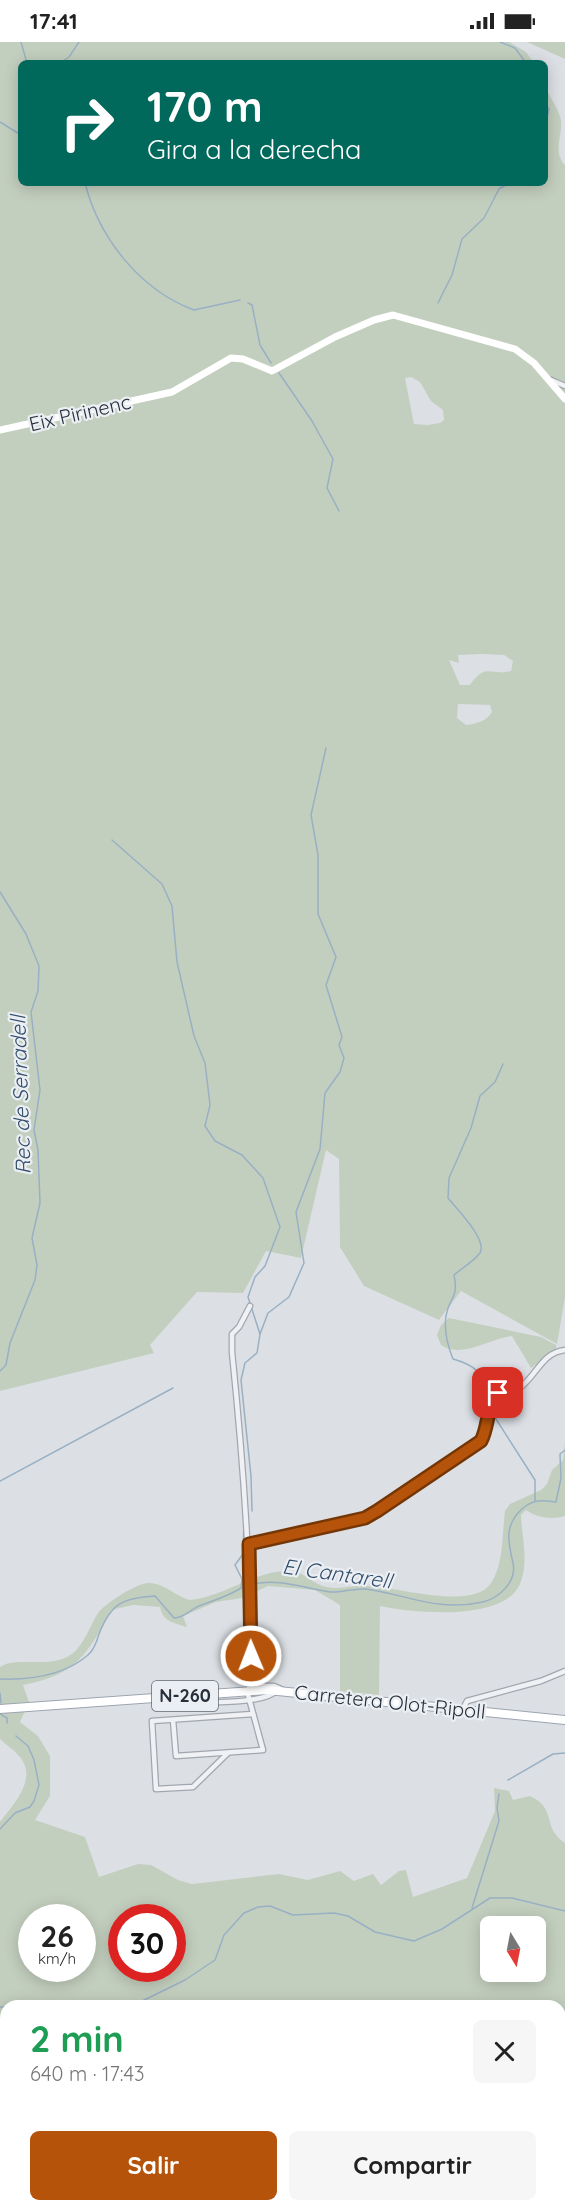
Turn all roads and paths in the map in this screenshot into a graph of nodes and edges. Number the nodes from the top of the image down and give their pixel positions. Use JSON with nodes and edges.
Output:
{"nodes":[{"id":1,"x":548,"y":380,"type":"junction"},
{"id":2,"x":565,"y":386,"type":"edge"},
{"id":3,"x":565,"y":399,"type":"edge"},
{"id":4,"x":0,"y":430,"type":"edge"},
{"id":5,"x":250,"y":1306,"type":"dead end"},
{"id":6,"x":565,"y":1350,"type":"edge"},
{"id":7,"x":249,"y":1544,"type":"junction"},
{"id":8,"x":565,"y":1671,"type":"edge"},
{"id":9,"x":251,"y":1692,"type":"junction"},
{"id":10,"x":285,"y":1692,"type":"junction"},
{"id":11,"x":186,"y":1696,"type":"junction"},
{"id":12,"x":248,"y":1700,"type":"junction"},
{"id":13,"x":252,"y":1707,"type":"junction"},
{"id":14,"x":0,"y":1709,"type":"edge"},
{"id":15,"x":463,"y":1709,"type":"junction"},
{"id":16,"x":253,"y":1714,"type":"junction"},
{"id":17,"x":173,"y":1720,"type":"junction"},
{"id":18,"x":565,"y":1720,"type":"edge"},
{"id":19,"x":228,"y":1753,"type":"junction"}],
"edges":[{"from":1,"to":2,"type":"street"},
{"from":1,"to":3,"type":"main road","name":"Eix Pirinenc"},
{"from":1,"to":4,"type":"main road","name":"Eix Pirinenc"},
{"from":5,"to":7,"type":"street"},
{"from":6,"to":7,"type":"street"},
{"from":7,"to":9,"type":"street"},
{"from":8,"to":15,"type":"street"},
{"from":9,"to":10,"type":"main road","name":"Carretera Olot-Ripoll","number":"N-260"},
{"from":9,"to":10,"type":"street"},
{"from":9,"to":11,"type":"main road","name":"Carretera Olot-Ripoll","number":"N-260"},
{"from":9,"to":12,"type":"street"},
{"from":9,"to":12,"type":"street"},
{"from":9,"to":13,"type":"street"},
{"from":10,"to":15,"type":"main road","name":"Carretera Olot-Ripoll","number":"N-260"},
{"from":11,"to":12,"type":"street"},
{"from":11,"to":14,"type":"main road","name":"Carretera Olot-Ripoll","number":"N-260"},
{"from":12,"to":13,"type":"street"},
{"from":13,"to":16,"type":"street"},
{"from":15,"to":18,"type":"main road","name":"Carretera Olot-Ripoll","number":"N-260"},
{"from":16,"to":17,"type":"street"},
{"from":16,"to":19,"type":"street"},
{"from":17,"to":19,"type":"street"},
{"from":17,"to":19,"type":"street"}]}
